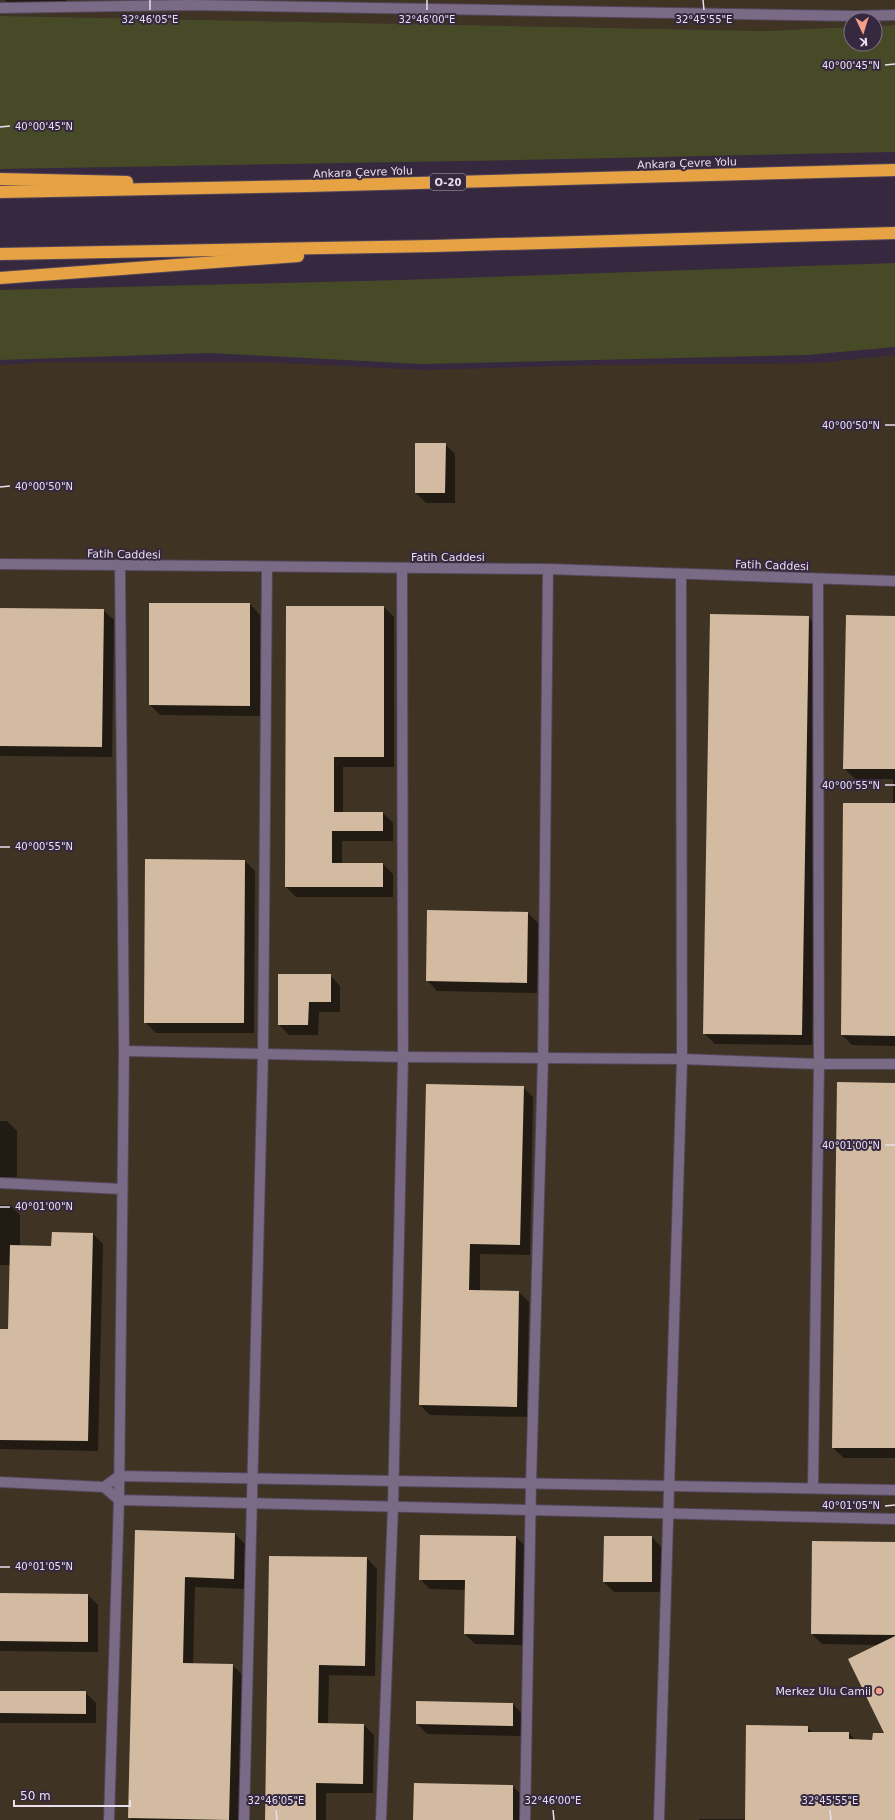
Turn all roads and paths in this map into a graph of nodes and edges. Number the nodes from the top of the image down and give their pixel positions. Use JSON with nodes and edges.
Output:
{"nodes":[{"id":1,"x":90,"y":3,"type":"edge"},
{"id":2,"x":30,"y":4,"type":"edge"},
{"id":3,"x":416,"y":4,"type":"edge"},
{"id":4,"x":0,"y":8,"type":"edge"},
{"id":5,"x":895,"y":15,"type":"edge"},
{"id":6,"x":895,"y":170,"type":"edge"},
{"id":7,"x":0,"y":179,"type":"edge"},
{"id":8,"x":306,"y":186,"type":"junction"},
{"id":9,"x":0,"y":192,"type":"edge"},
{"id":10,"x":895,"y":233,"type":"edge"},
{"id":11,"x":433,"y":246,"type":"junction"},
{"id":12,"x":0,"y":254,"type":"edge"},
{"id":13,"x":0,"y":278,"type":"edge"},
{"id":14,"x":0,"y":564,"type":"edge"},
{"id":15,"x":120,"y":566,"type":"junction"},
{"id":16,"x":267,"y":567,"type":"junction"},
{"id":17,"x":402,"y":568,"type":"junction"},
{"id":18,"x":548,"y":569,"type":"junction"},
{"id":19,"x":681,"y":574,"type":"junction"},
{"id":20,"x":818,"y":579,"type":"junction"},
{"id":21,"x":895,"y":581,"type":"edge"},
{"id":22,"x":124,"y":1051,"type":"junction"},
{"id":23,"x":262,"y":1053,"type":"junction"},
{"id":24,"x":403,"y":1057,"type":"junction"},
{"id":25,"x":543,"y":1058,"type":"junction"},
{"id":26,"x":682,"y":1059,"type":"junction"},
{"id":27,"x":819,"y":1064,"type":"junction"},
{"id":28,"x":895,"y":1064,"type":"edge"},
{"id":29,"x":0,"y":1183,"type":"edge"},
{"id":30,"x":122,"y":1188,"type":"junction"},
{"id":31,"x":119,"y":1476,"type":"junction"},
{"id":32,"x":253,"y":1478,"type":"junction"},
{"id":33,"x":393,"y":1481,"type":"junction"},
{"id":34,"x":0,"y":1482,"type":"edge"},
{"id":35,"x":532,"y":1484,"type":"junction"},
{"id":36,"x":670,"y":1486,"type":"junction"},
{"id":37,"x":104,"y":1487,"type":"junction"},
{"id":38,"x":813,"y":1488,"type":"junction"},
{"id":39,"x":895,"y":1490,"type":"edge"},
{"id":40,"x":119,"y":1500,"type":"junction"},
{"id":41,"x":252,"y":1503,"type":"junction"},
{"id":42,"x":393,"y":1506,"type":"junction"},
{"id":43,"x":532,"y":1509,"type":"junction"},
{"id":44,"x":670,"y":1513,"type":"junction"},
{"id":45,"x":895,"y":1519,"type":"edge"},
{"id":46,"x":109,"y":1820,"type":"edge"},
{"id":47,"x":244,"y":1820,"type":"edge"},
{"id":48,"x":381,"y":1820,"type":"edge"},
{"id":49,"x":525,"y":1820,"type":"edge"},
{"id":50,"x":659,"y":1820,"type":"edge"}],
"edges":[{"from":1,"to":2,"type":"street"},
{"from":1,"to":3,"type":"street"},
{"from":2,"to":4,"type":"street"},
{"from":3,"to":5,"type":"street"},
{"from":6,"to":8,"type":"highway","name":"Ankara Çevre Yolu","number":"O-20"},
{"from":7,"to":8,"type":"highway"},
{"from":8,"to":9,"type":"highway","name":"Ankara Çevre Yolu","number":"O-20"},
{"from":10,"to":11,"type":"highway"},
{"from":11,"to":12,"type":"highway"},
{"from":11,"to":13,"type":"highway"},
{"from":14,"to":15,"type":"street","name":"Fatih Caddesi"},
{"from":15,"to":16,"type":"street","name":"Fatih Caddesi"},
{"from":15,"to":22,"type":"street"},
{"from":16,"to":17,"type":"street","name":"Fatih Caddesi"},
{"from":16,"to":23,"type":"street"},
{"from":17,"to":18,"type":"street","name":"Fatih Caddesi"},
{"from":17,"to":24,"type":"street"},
{"from":18,"to":19,"type":"street","name":"Fatih Caddesi"},
{"from":18,"to":25,"type":"street"},
{"from":19,"to":20,"type":"street","name":"Fatih Caddesi"},
{"from":19,"to":26,"type":"street"},
{"from":20,"to":21,"type":"street","name":"Fatih Caddesi"},
{"from":20,"to":27,"type":"street"},
{"from":22,"to":23,"type":"street"},
{"from":22,"to":30,"type":"street"},
{"from":23,"to":24,"type":"street"},
{"from":23,"to":32,"type":"street"},
{"from":24,"to":25,"type":"street"},
{"from":24,"to":33,"type":"street"},
{"from":25,"to":26,"type":"street"},
{"from":25,"to":35,"type":"street"},
{"from":26,"to":27,"type":"street"},
{"from":26,"to":36,"type":"street"},
{"from":27,"to":28,"type":"street"},
{"from":27,"to":38,"type":"street"},
{"from":29,"to":30,"type":"street"},
{"from":30,"to":31,"type":"street"},
{"from":31,"to":32,"type":"street"},
{"from":31,"to":37,"type":"street"},
{"from":31,"to":40,"type":"street"},
{"from":32,"to":33,"type":"street"},
{"from":32,"to":41,"type":"street"},
{"from":33,"to":35,"type":"street"},
{"from":33,"to":42,"type":"street"},
{"from":34,"to":37,"type":"street"},
{"from":35,"to":36,"type":"street"},
{"from":35,"to":43,"type":"street"},
{"from":36,"to":38,"type":"street"},
{"from":36,"to":44,"type":"street"},
{"from":37,"to":40,"type":"street"},
{"from":38,"to":39,"type":"street"},
{"from":40,"to":41,"type":"street"},
{"from":40,"to":46,"type":"street"},
{"from":41,"to":42,"type":"street"},
{"from":41,"to":47,"type":"street"},
{"from":42,"to":43,"type":"street"},
{"from":42,"to":48,"type":"street"},
{"from":43,"to":44,"type":"street"},
{"from":43,"to":49,"type":"street"},
{"from":44,"to":45,"type":"street"},
{"from":44,"to":50,"type":"street"}]}
